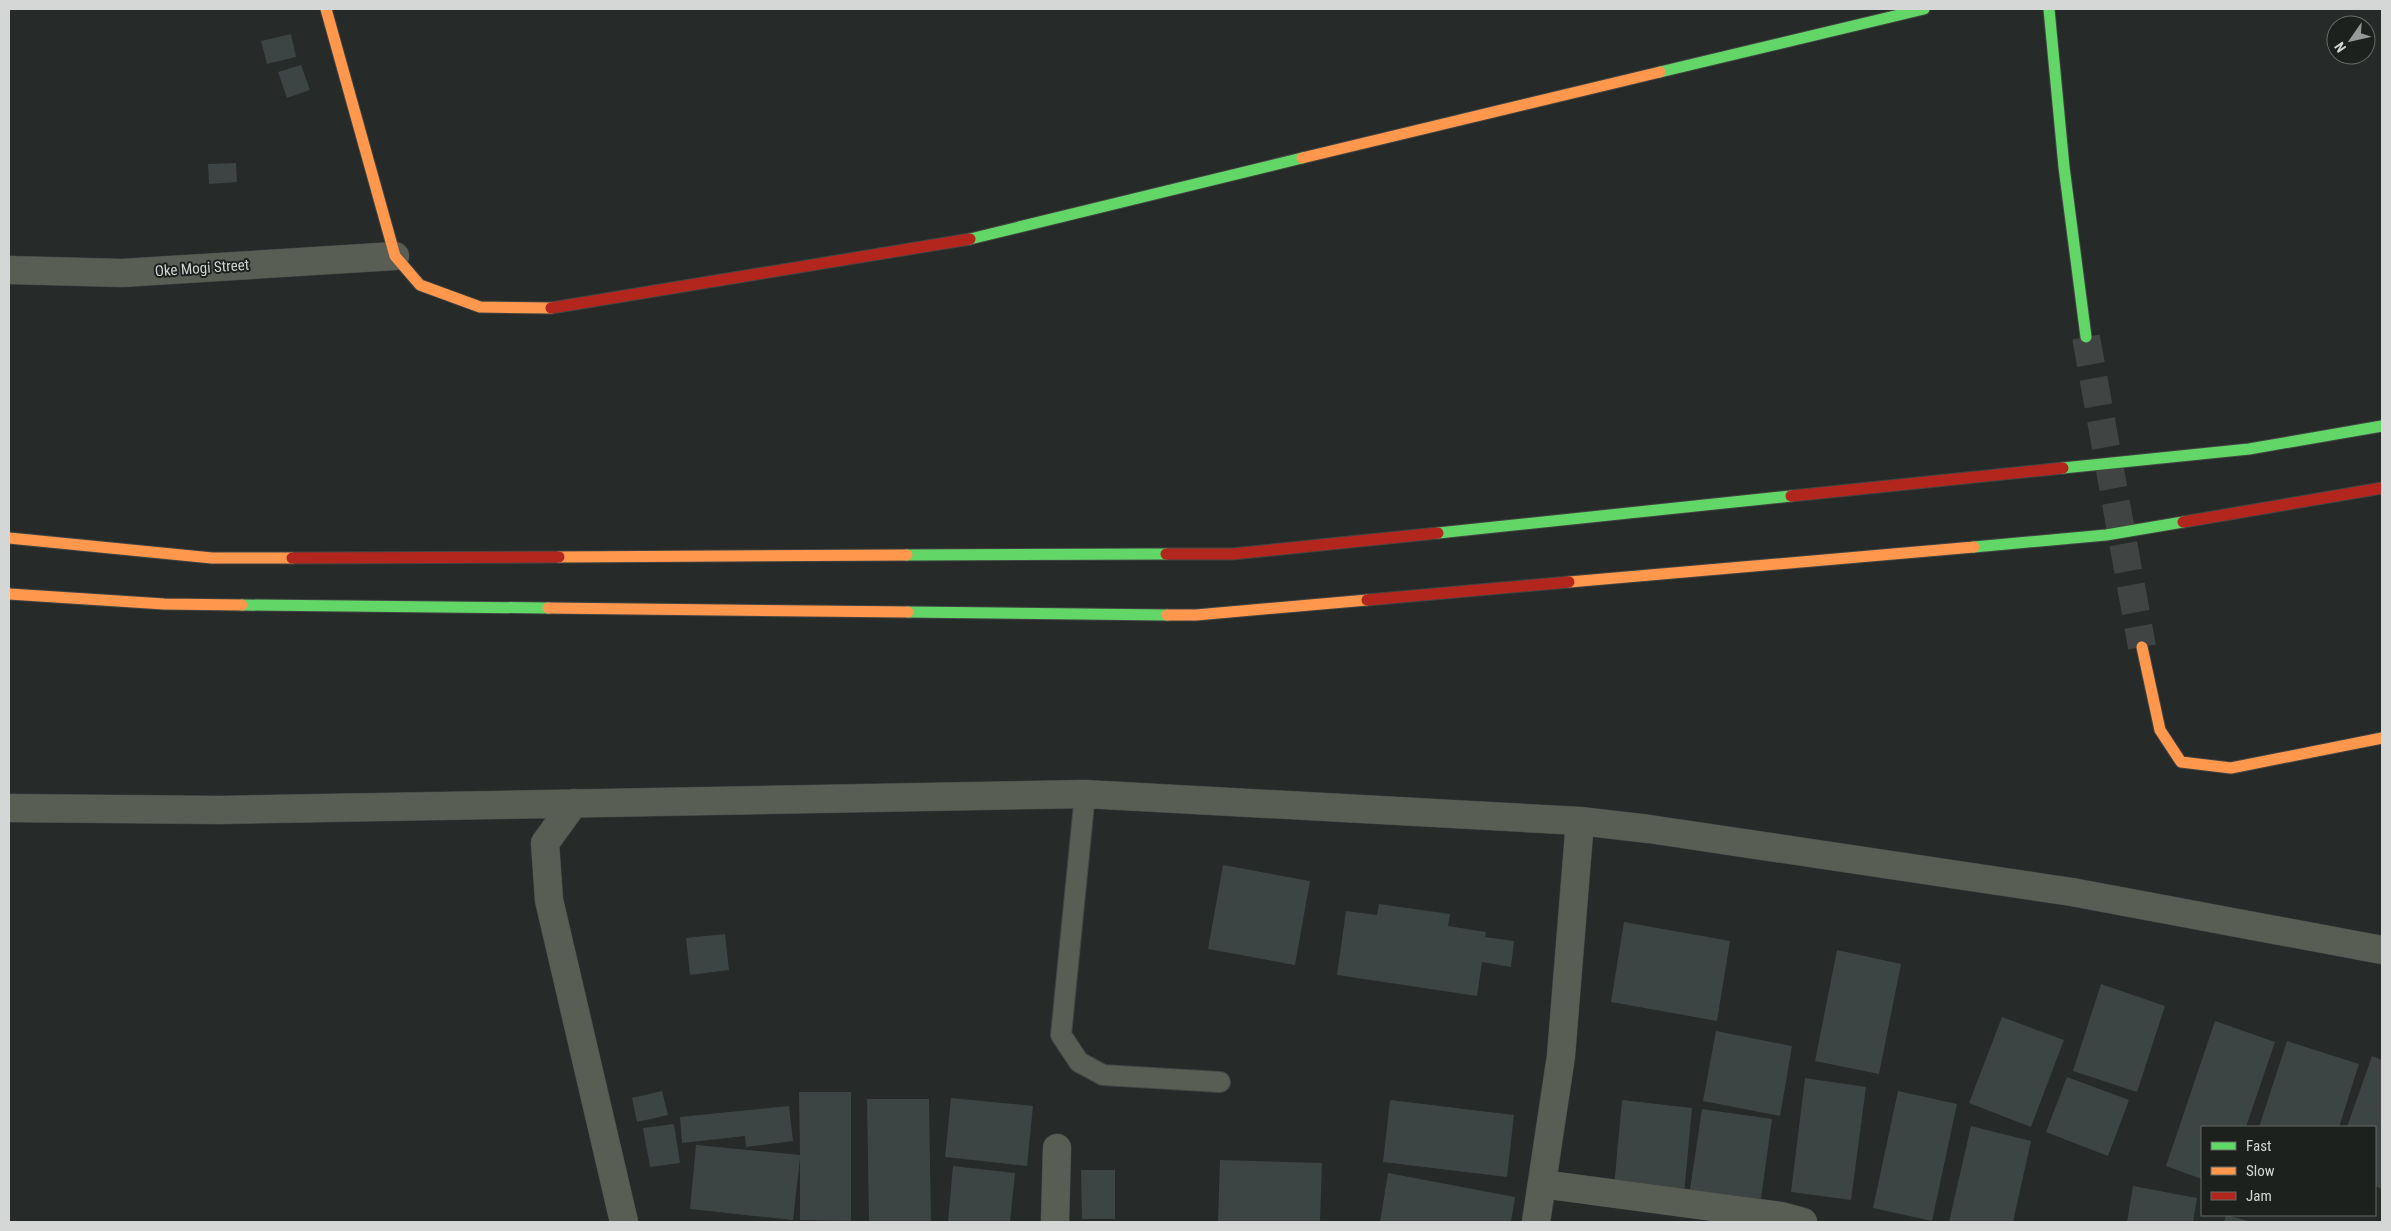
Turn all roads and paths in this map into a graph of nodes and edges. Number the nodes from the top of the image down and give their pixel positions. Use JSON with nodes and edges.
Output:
{"nodes":[{"id":1,"x":326,"y":9,"type":"edge"},
{"id":2,"x":1924,"y":9,"type":"edge"},
{"id":3,"x":2049,"y":9,"type":"edge"},
{"id":4,"x":395,"y":256,"type":"junction"},
{"id":5,"x":9,"y":270,"type":"edge"},
{"id":6,"x":2086,"y":338,"type":"tunnel mouth"},
{"id":7,"x":2382,"y":426,"type":"edge"},
{"id":8,"x":2382,"y":488,"type":"edge"},
{"id":9,"x":9,"y":538,"type":"edge"},
{"id":10,"x":9,"y":594,"type":"edge"},
{"id":11,"x":2142,"y":647,"type":"tunnel mouth"},
{"id":12,"x":2382,"y":738,"type":"edge"},
{"id":13,"x":1085,"y":794,"type":"junction"},
{"id":14,"x":574,"y":803,"type":"junction"},
{"id":15,"x":9,"y":808,"type":"edge"},
{"id":16,"x":1580,"y":821,"type":"junction"},
{"id":17,"x":2382,"y":950,"type":"edge"},
{"id":18,"x":1220,"y":1082,"type":"dead end"},
{"id":19,"x":1057,"y":1148,"type":"dead end"},
{"id":20,"x":1542,"y":1184,"type":"junction"},
{"id":21,"x":624,"y":1222,"type":"edge"},
{"id":22,"x":1055,"y":1222,"type":"edge"},
{"id":23,"x":1536,"y":1222,"type":"edge"},
{"id":24,"x":1803,"y":1222,"type":"edge"}],
"edges":[{"from":1,"to":4,"type":"main road"},
{"from":2,"to":4,"type":"main road"},
{"from":3,"to":6,"type":"main road"},
{"from":4,"to":5,"type":"street","name":"Oke Mogi Street"},
{"from":7,"to":9,"type":"main road"},
{"from":8,"to":10,"type":"main road"},
{"from":11,"to":12,"type":"main road"},
{"from":13,"to":14,"type":"street"},
{"from":13,"to":16,"type":"street"},
{"from":13,"to":18,"type":"lane"},
{"from":14,"to":15,"type":"street"},
{"from":14,"to":21,"type":"street"},
{"from":16,"to":17,"type":"street"},
{"from":16,"to":20,"type":"street"},
{"from":19,"to":22,"type":"street"},
{"from":20,"to":23,"type":"street"},
{"from":20,"to":24,"type":"street"}]}
